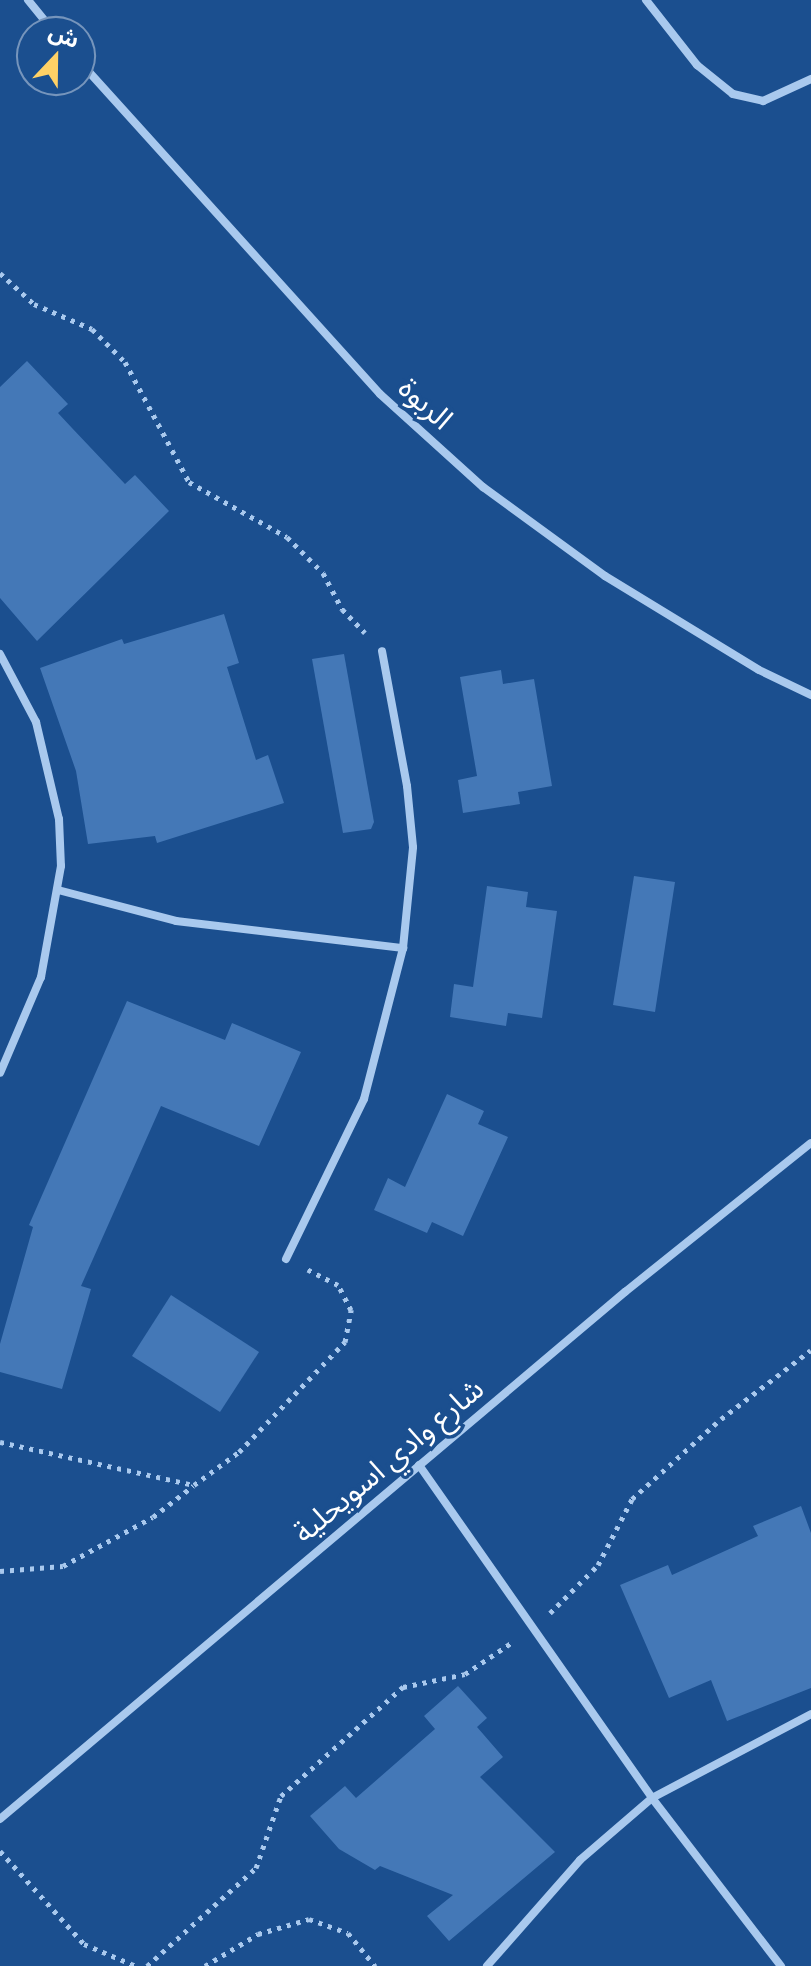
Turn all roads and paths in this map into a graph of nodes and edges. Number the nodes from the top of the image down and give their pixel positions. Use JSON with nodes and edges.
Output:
{"nodes":[{"id":1,"x":28,"y":0,"type":"edge"},
{"id":2,"x":646,"y":0,"type":"edge"},
{"id":3,"x":41,"y":16,"type":"edge"},
{"id":4,"x":811,"y":79,"type":"edge"},
{"id":5,"x":96,"y":80,"type":"edge"},
{"id":6,"x":0,"y":273,"type":"edge"},
{"id":7,"x":382,"y":651,"type":"joint"},
{"id":8,"x":0,"y":654,"type":"edge"},
{"id":9,"x":811,"y":695,"type":"edge"},
{"id":10,"x":58,"y":890,"type":"junction"},
{"id":11,"x":403,"y":948,"type":"junction"},
{"id":12,"x":0,"y":1073,"type":"edge"},
{"id":13,"x":811,"y":1143,"type":"edge"},
{"id":14,"x":286,"y":1259,"type":"joint"},
{"id":15,"x":811,"y":1350,"type":"edge"},
{"id":16,"x":0,"y":1442,"type":"edge"},
{"id":17,"x":419,"y":1465,"type":"junction"},
{"id":18,"x":194,"y":1485,"type":"junction"},
{"id":19,"x":0,"y":1571,"type":"edge"},
{"id":20,"x":534,"y":1628,"type":"junction"},
{"id":21,"x":811,"y":1714,"type":"edge"},
{"id":22,"x":652,"y":1798,"type":"junction"},
{"id":23,"x":0,"y":1819,"type":"edge"},
{"id":24,"x":0,"y":1851,"type":"edge"},
{"id":25,"x":136,"y":1966,"type":"edge"},
{"id":26,"x":147,"y":1966,"type":"edge"},
{"id":27,"x":205,"y":1966,"type":"edge"},
{"id":28,"x":375,"y":1966,"type":"edge"},
{"id":29,"x":487,"y":1966,"type":"edge"},
{"id":30,"x":781,"y":1966,"type":"edge"}],
"edges":[{"from":1,"to":3,"type":"street"},
{"from":2,"to":4,"type":"street"},
{"from":5,"to":9,"type":"street","name":"الربوة"},
{"from":6,"to":7,"type":"path"},
{"from":7,"to":11,"type":"street"},
{"from":8,"to":10,"type":"street"},
{"from":10,"to":11,"type":"street"},
{"from":10,"to":12,"type":"street"},
{"from":11,"to":14,"type":"street"},
{"from":13,"to":17,"type":"street","name":"شارع وادي اسويحلية"},
{"from":14,"to":18,"type":"path"},
{"from":15,"to":20,"type":"path"},
{"from":16,"to":18,"type":"path"},
{"from":17,"to":20,"type":"street"},
{"from":17,"to":23,"type":"street","name":"شارع وادي اسويحلية"},
{"from":18,"to":19,"type":"path"},
{"from":20,"to":22,"type":"street"},
{"from":20,"to":26,"type":"path"},
{"from":21,"to":22,"type":"street"},
{"from":22,"to":29,"type":"street"},
{"from":22,"to":30,"type":"street"},
{"from":24,"to":25,"type":"path"},
{"from":27,"to":28,"type":"path"}]}
